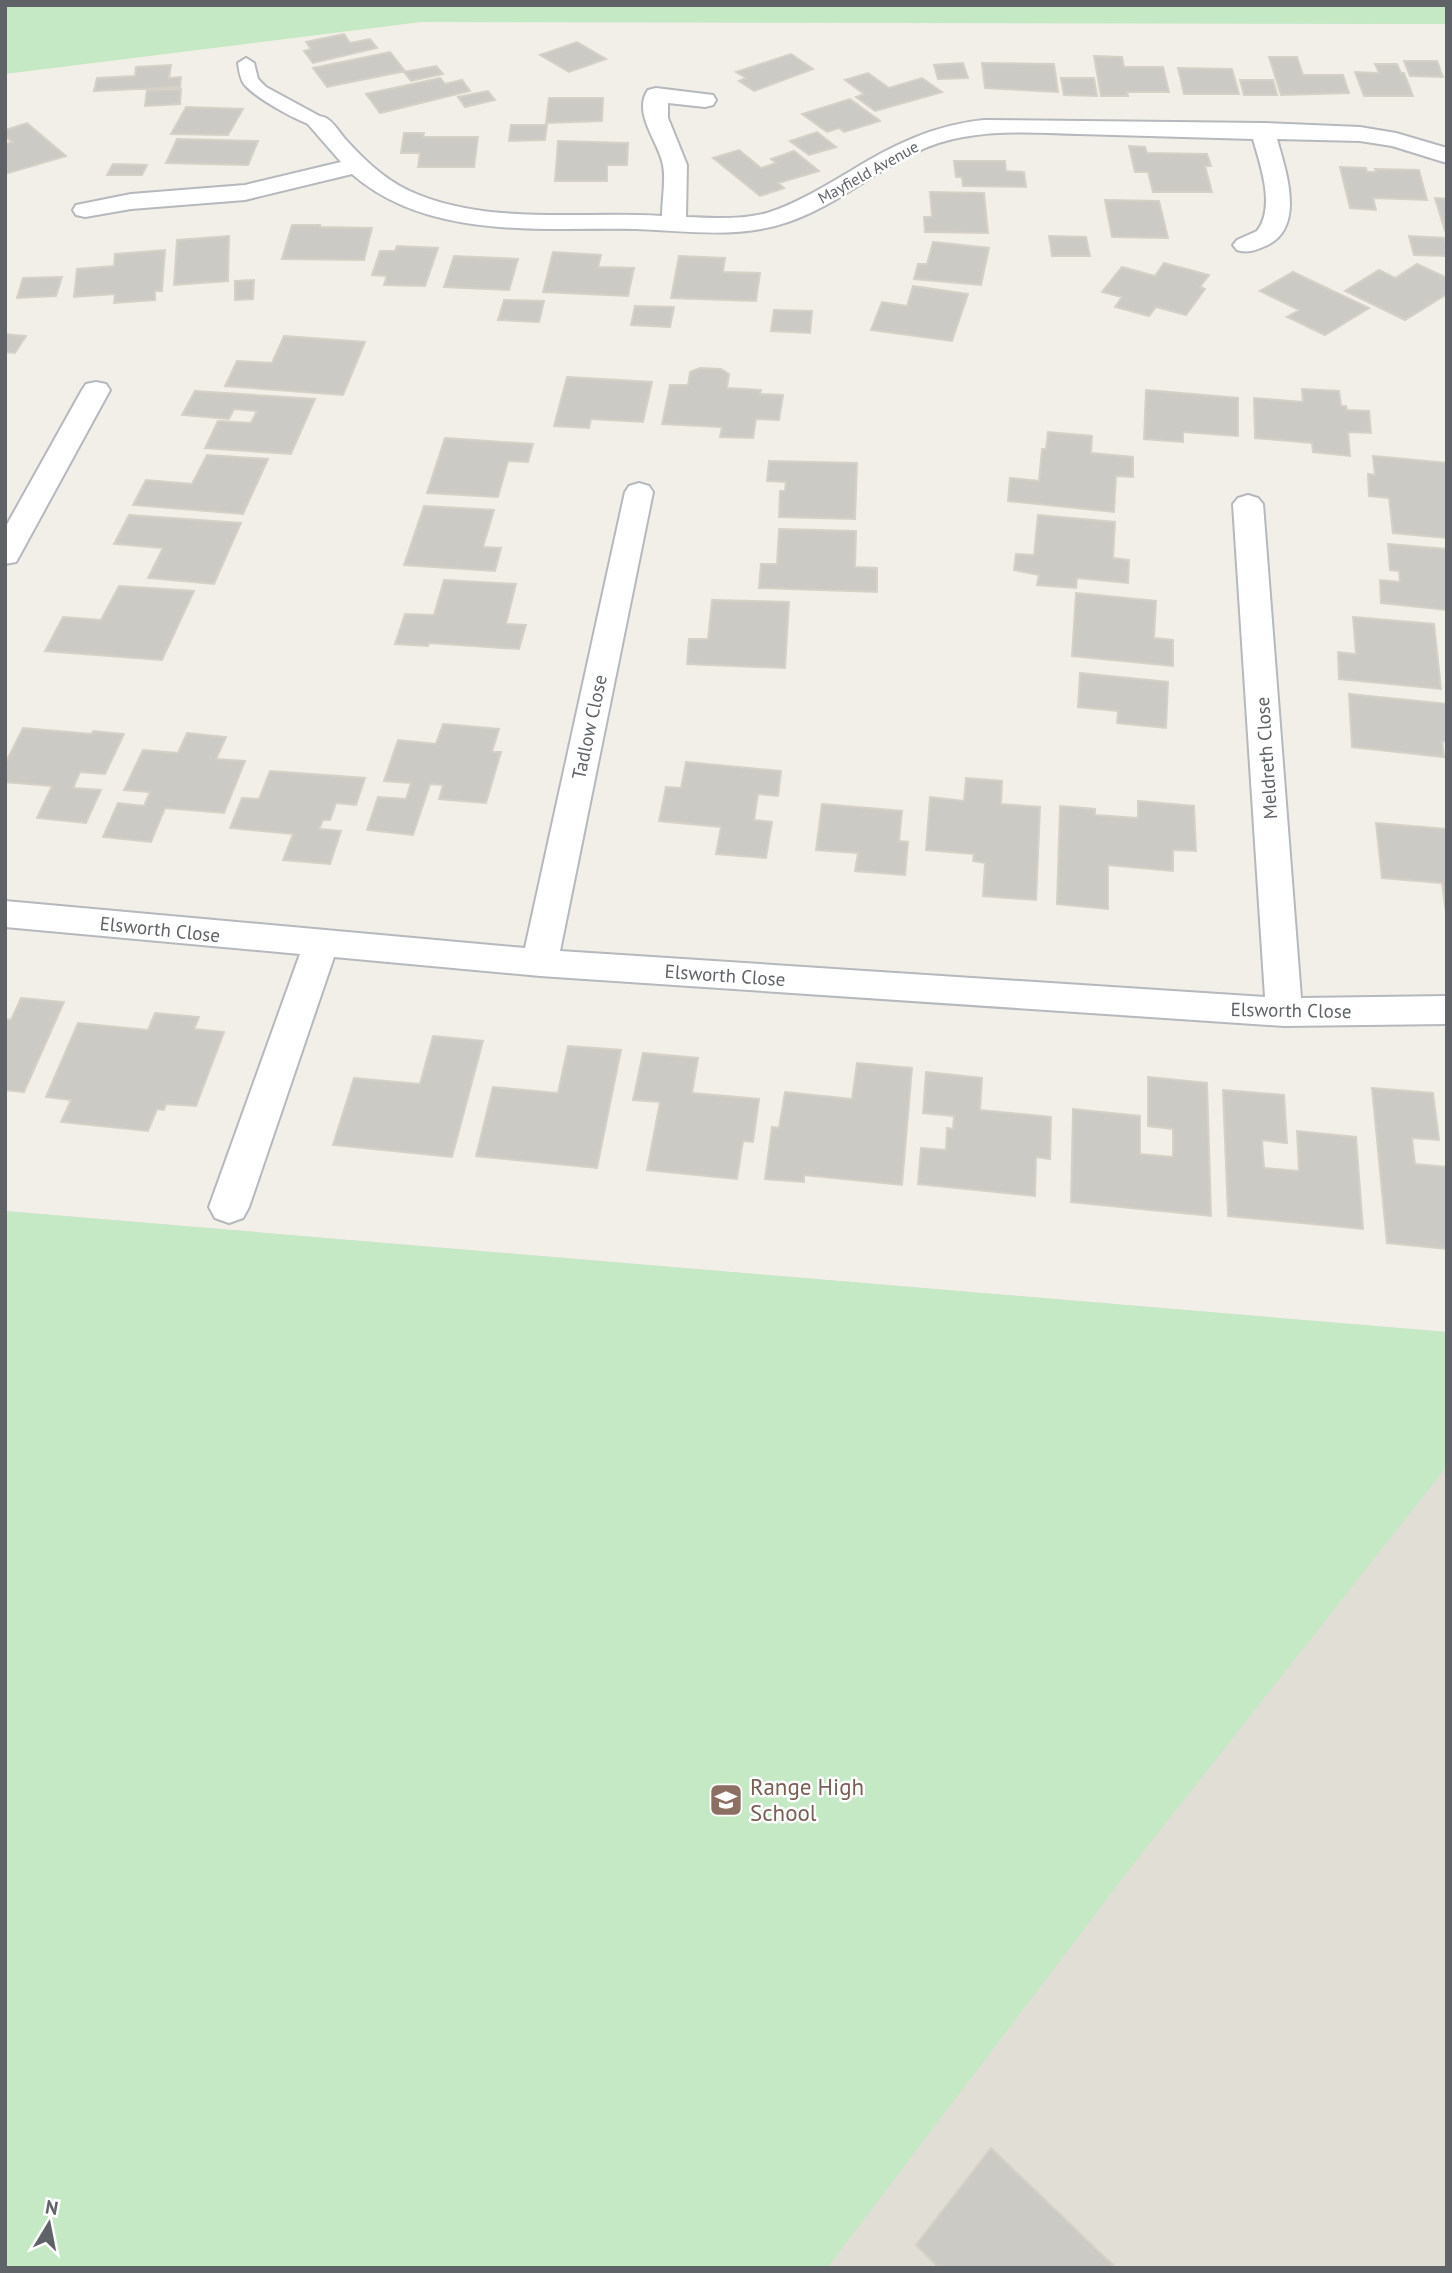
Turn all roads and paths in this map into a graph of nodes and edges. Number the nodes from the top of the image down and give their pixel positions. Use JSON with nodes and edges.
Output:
{"nodes":[{"id":1,"x":246,"y":63,"type":"dead end"},
{"id":2,"x":705,"y":100,"type":"dead end"},
{"id":3,"x":320,"y":123,"type":"joint"},
{"id":4,"x":1263,"y":130,"type":"junction"},
{"id":5,"x":1447,"y":156,"type":"edge"},
{"id":6,"x":355,"y":166,"type":"junction"},
{"id":7,"x":85,"y":210,"type":"dead end"},
{"id":8,"x":674,"y":223,"type":"junction"},
{"id":9,"x":1246,"y":245,"type":"dead end"},
{"id":10,"x":96,"y":390,"type":"dead end"},
{"id":11,"x":639,"y":492,"type":"dead end"},
{"id":12,"x":1248,"y":504,"type":"dead end"},
{"id":13,"x":5,"y":555,"type":"edge"},
{"id":14,"x":5,"y":914,"type":"edge"},
{"id":15,"x":321,"y":944,"type":"junction"},
{"id":16,"x":540,"y":963,"type":"junction"},
{"id":17,"x":1447,"y":1010,"type":"edge"},
{"id":18,"x":1284,"y":1012,"type":"junction"},
{"id":19,"x":229,"y":1207,"type":"dead end"}],
"edges":[{"from":1,"to":3,"type":"lane"},
{"from":2,"to":8,"type":"street"},
{"from":3,"to":6,"type":"street","name":"Mayfield Avenue"},
{"from":4,"to":5,"type":"street","name":"Mayfield Avenue"},
{"from":4,"to":8,"type":"street","name":"Mayfield Avenue"},
{"from":4,"to":9,"type":"street"},
{"from":6,"to":7,"type":"street"},
{"from":6,"to":8,"type":"street","name":"Mayfield Avenue"},
{"from":10,"to":13,"type":"street"},
{"from":11,"to":16,"type":"street","name":"Tadlow Close"},
{"from":12,"to":18,"type":"street","name":"Meldreth Close"},
{"from":14,"to":15,"type":"street","name":"Elsworth Close"},
{"from":15,"to":16,"type":"street","name":"Elsworth Close"},
{"from":15,"to":19,"type":"street"},
{"from":16,"to":18,"type":"street","name":"Elsworth Close"},
{"from":17,"to":18,"type":"street","name":"Elsworth Close"}]}
